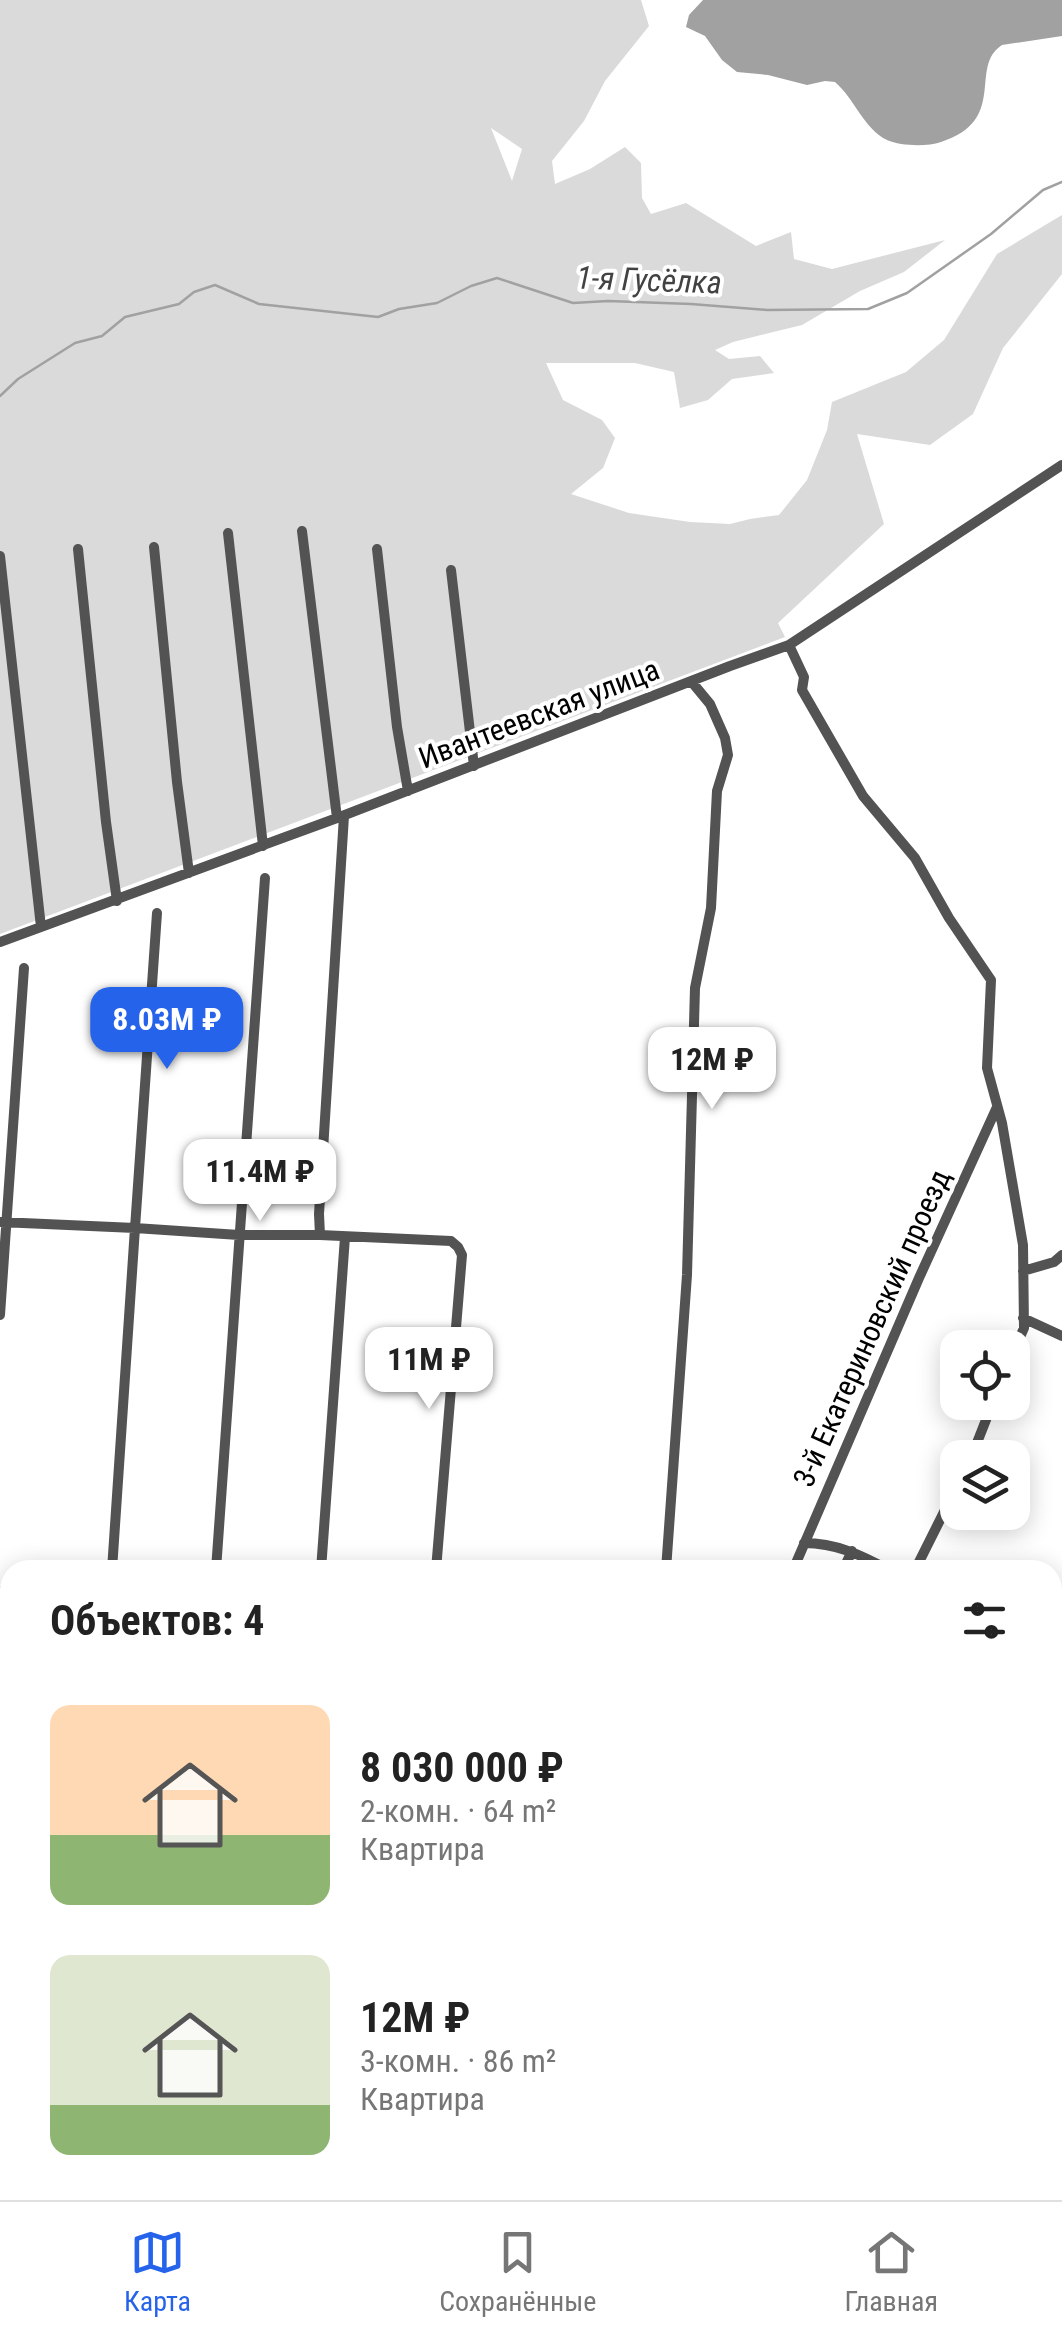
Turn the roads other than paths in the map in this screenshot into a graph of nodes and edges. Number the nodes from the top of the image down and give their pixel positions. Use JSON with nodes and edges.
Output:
{"nodes":[{"id":1,"x":1062,"y":466,"type":"edge"},
{"id":2,"x":302,"y":531,"type":"dead end"},
{"id":3,"x":228,"y":533,"type":"dead end"},
{"id":4,"x":154,"y":547,"type":"dead end"},
{"id":5,"x":78,"y":549,"type":"dead end"},
{"id":6,"x":377,"y":549,"type":"dead end"},
{"id":7,"x":0,"y":556,"type":"edge"},
{"id":8,"x":450,"y":570,"type":"dead end"},
{"id":9,"x":790,"y":646,"type":"junction"},
{"id":10,"x":690,"y":681,"type":"junction"},
{"id":11,"x":474,"y":766,"type":"junction"},
{"id":12,"x":408,"y":791,"type":"junction"},
{"id":13,"x":341,"y":817,"type":"junction"},
{"id":14,"x":263,"y":846,"type":"junction"},
{"id":15,"x":189,"y":873,"type":"junction"},
{"id":16,"x":265,"y":878,"type":"dead end"},
{"id":17,"x":117,"y":900,"type":"junction"},
{"id":18,"x":156,"y":913,"type":"dead end"},
{"id":19,"x":42,"y":927,"type":"junction"},
{"id":20,"x":0,"y":942,"type":"edge"},
{"id":21,"x":24,"y":968,"type":"dead end"},
{"id":22,"x":998,"y":1106,"type":"junction"},
{"id":23,"x":3,"y":1223,"type":"edge"},
{"id":24,"x":135,"y":1228,"type":"junction"},
{"id":25,"x":240,"y":1235,"type":"junction"},
{"id":26,"x":320,"y":1235,"type":"junction"},
{"id":27,"x":345,"y":1237,"type":"junction"},
{"id":28,"x":1062,"y":1255,"type":"edge"},
{"id":29,"x":1023,"y":1271,"type":"junction"},
{"id":30,"x":0,"y":1315,"type":"edge"},
{"id":31,"x":1023,"y":1318,"type":"junction"},
{"id":32,"x":1023,"y":1330,"type":"edge"},
{"id":33,"x":1062,"y":1336,"type":"edge"},
{"id":34,"x":940,"y":1520,"type":"edge"},
{"id":35,"x":804,"y":1544,"type":"junction"},
{"id":36,"x":852,"y":1551,"type":"junction"},
{"id":37,"x":113,"y":1560,"type":"edge"},
{"id":38,"x":217,"y":1560,"type":"edge"},
{"id":39,"x":322,"y":1560,"type":"edge"},
{"id":40,"x":437,"y":1560,"type":"edge"},
{"id":41,"x":667,"y":1560,"type":"edge"},
{"id":42,"x":797,"y":1560,"type":"edge"},
{"id":43,"x":848,"y":1560,"type":"edge"},
{"id":44,"x":869,"y":1560,"type":"edge"},
{"id":45,"x":920,"y":1560,"type":"edge"}],
"edges":[{"from":1,"to":9,"type":"street","name":"Ивантеевская улица"},
{"from":2,"to":13,"type":"street"},
{"from":3,"to":14,"type":"street"},
{"from":4,"to":15,"type":"street"},
{"from":5,"to":17,"type":"street"},
{"from":6,"to":12,"type":"street"},
{"from":7,"to":19,"type":"street"},
{"from":8,"to":11,"type":"street"},
{"from":9,"to":10,"type":"street","name":"Ивантеевская улица"},
{"from":9,"to":22,"type":"street"},
{"from":10,"to":11,"type":"street","name":"Ивантеевская улица"},
{"from":10,"to":41,"type":"street"},
{"from":11,"to":12,"type":"street","name":"Ивантеевская улица"},
{"from":12,"to":13,"type":"street","name":"Ивантеевская улица"},
{"from":13,"to":14,"type":"street","name":"Ивантеевская улица"},
{"from":13,"to":26,"type":"street"},
{"from":14,"to":15,"type":"street","name":"Ивантеевская улица"},
{"from":15,"to":17,"type":"street","name":"Ивантеевская улица"},
{"from":16,"to":25,"type":"street"},
{"from":17,"to":19,"type":"street","name":"Ивантеевская улица"},
{"from":18,"to":24,"type":"street"},
{"from":19,"to":20,"type":"street","name":"Ивантеевская улица"},
{"from":21,"to":23,"type":"street"},
{"from":22,"to":29,"type":"street"},
{"from":22,"to":35,"type":"street","name":"3-й Екатериновский проезд"},
{"from":23,"to":24,"type":"street"},
{"from":23,"to":30,"type":"street"},
{"from":24,"to":25,"type":"street"},
{"from":24,"to":37,"type":"street"},
{"from":25,"to":26,"type":"street"},
{"from":25,"to":38,"type":"street"},
{"from":26,"to":27,"type":"street"},
{"from":27,"to":39,"type":"street"},
{"from":27,"to":40,"type":"street"},
{"from":28,"to":29,"type":"street"},
{"from":29,"to":31,"type":"street"},
{"from":31,"to":32,"type":"street"},
{"from":31,"to":33,"type":"street"},
{"from":34,"to":45,"type":"street"},
{"from":35,"to":36,"type":"street"},
{"from":35,"to":42,"type":"street","name":"3-й Екатериновский проезд"},
{"from":36,"to":43,"type":"street"},
{"from":36,"to":44,"type":"street"}]}
